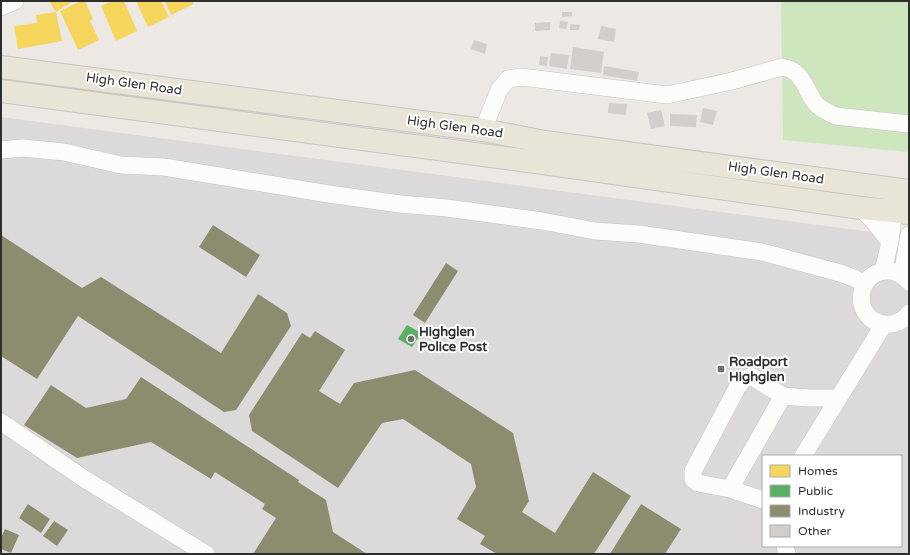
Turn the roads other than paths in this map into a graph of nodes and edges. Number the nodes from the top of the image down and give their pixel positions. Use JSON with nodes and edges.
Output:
{"nodes":[{"id":1,"x":15,"y":1,"type":"edge"},
{"id":2,"x":1,"y":7,"type":"edge"},
{"id":3,"x":1,"y":66,"type":"edge"},
{"id":4,"x":1,"y":91,"type":"edge"},
{"id":5,"x":909,"y":124,"type":"edge"},
{"id":6,"x":483,"y":130,"type":"junction"},
{"id":7,"x":1,"y":150,"type":"edge"},
{"id":8,"x":903,"y":190,"type":"edge"},
{"id":9,"x":861,"y":208,"type":"junction"},
{"id":10,"x":901,"y":212,"type":"edge"},
{"id":11,"x":890,"y":242,"type":"junction"},
{"id":12,"x":908,"y":244,"type":"edge"},
{"id":13,"x":883,"y":271,"type":"junction"},
{"id":14,"x":906,"y":278,"type":"edge"},
{"id":15,"x":864,"y":284,"type":"junction"},
{"id":16,"x":909,"y":313,"type":"edge"},
{"id":17,"x":884,"y":324,"type":"junction"},
{"id":18,"x":783,"y":396,"type":"junction"},
{"id":19,"x":838,"y":398,"type":"junction"},
{"id":20,"x":1,"y":422,"type":"edge"},
{"id":21,"x":804,"y":455,"type":"edge"},
{"id":22,"x":730,"y":489,"type":"junction"},
{"id":23,"x":762,"y":500,"type":"edge"},
{"id":24,"x":206,"y":554,"type":"edge"}],
"edges":[{"from":1,"to":2,"type":"street"},
{"from":3,"to":6,"type":"main road","name":"High Glen Road"},
{"from":4,"to":9,"type":"main road","name":"High Glen Road"},
{"from":5,"to":6,"type":"street"},
{"from":6,"to":8,"type":"main road","name":"High Glen Road"},
{"from":7,"to":15,"type":"street"},
{"from":8,"to":10,"type":"street"},
{"from":9,"to":10,"type":"main road","name":"High Glen Road"},
{"from":9,"to":11,"type":"street"},
{"from":10,"to":11,"type":"street"},
{"from":11,"to":13,"type":"street"},
{"from":12,"to":14,"type":"street"},
{"from":13,"to":14,"type":"street"},
{"from":13,"to":15,"type":"street"},
{"from":15,"to":17,"type":"street"},
{"from":16,"to":17,"type":"street"},
{"from":17,"to":19,"type":"street"},
{"from":18,"to":19,"type":"street"},
{"from":18,"to":22,"type":"street"},
{"from":18,"to":22,"type":"street"},
{"from":19,"to":21,"type":"street"},
{"from":20,"to":24,"type":"street"},
{"from":22,"to":23,"type":"street"}]}
